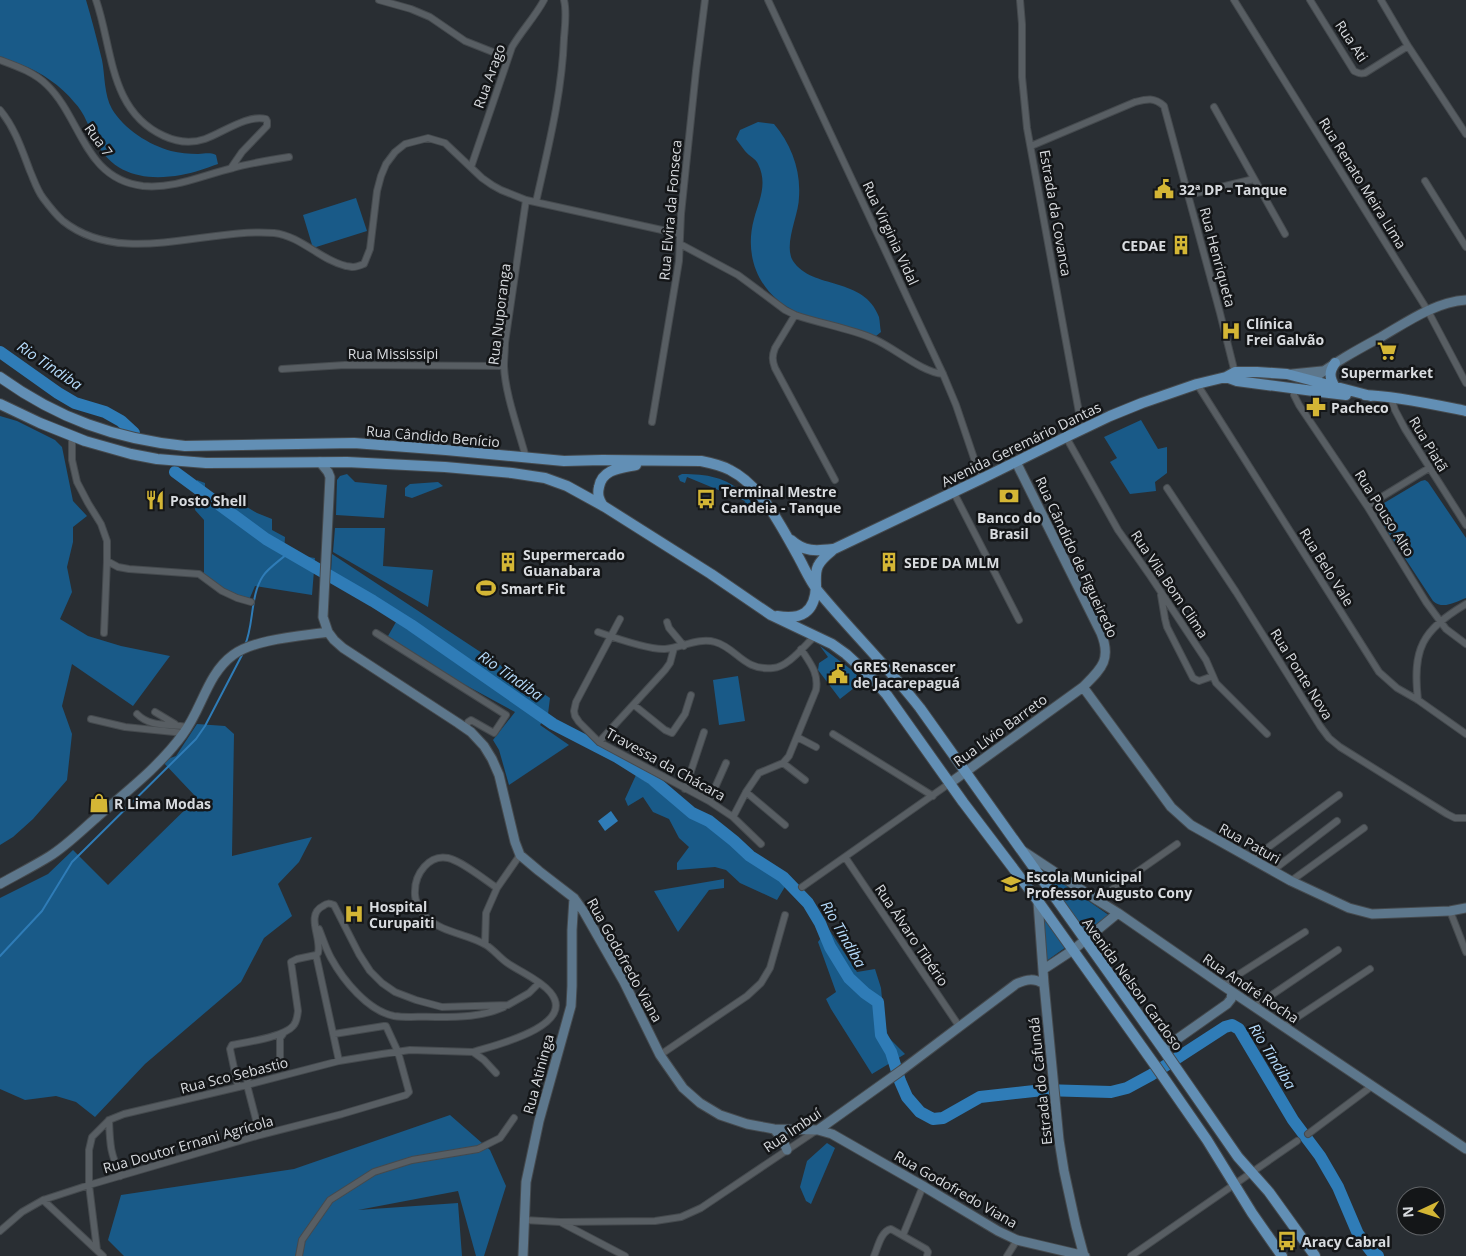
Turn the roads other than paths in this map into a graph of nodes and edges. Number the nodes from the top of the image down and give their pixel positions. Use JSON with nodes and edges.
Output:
{"nodes":[{"id":1,"x":96,"y":0,"type":"edge"},
{"id":2,"x":379,"y":0,"type":"edge"},
{"id":3,"x":544,"y":0,"type":"edge"},
{"id":4,"x":564,"y":0,"type":"edge"},
{"id":5,"x":705,"y":0,"type":"edge"},
{"id":6,"x":768,"y":0,"type":"edge"},
{"id":7,"x":1020,"y":0,"type":"edge"},
{"id":8,"x":1234,"y":0,"type":"edge"},
{"id":9,"x":1310,"y":0,"type":"edge"},
{"id":10,"x":1381,"y":0,"type":"edge"},
{"id":11,"x":1408,"y":46,"type":"junction"},
{"id":12,"x":508,"y":58,"type":"junction"},
{"id":13,"x":0,"y":60,"type":"edge"},
{"id":14,"x":1214,"y":107,"type":"dead end"},
{"id":15,"x":0,"y":110,"type":"edge"},
{"id":16,"x":1466,"y":134,"type":"edge"},
{"id":17,"x":1031,"y":146,"type":"junction"},
{"id":18,"x":289,"y":157,"type":"dead end"},
{"id":19,"x":471,"y":167,"type":"junction"},
{"id":20,"x":231,"y":168,"type":"junction"},
{"id":21,"x":1254,"y":179,"type":"junction"},
{"id":22,"x":1425,"y":181,"type":"dead end"},
{"id":23,"x":1188,"y":195,"type":"junction"},
{"id":24,"x":526,"y":200,"type":"junction"},
{"id":25,"x":536,"y":202,"type":"junction"},
{"id":26,"x":680,"y":234,"type":"junction"},
{"id":27,"x":1285,"y":234,"type":"dead end"},
{"id":28,"x":680,"y":244,"type":"junction"},
{"id":29,"x":1466,"y":247,"type":"edge"},
{"id":30,"x":1466,"y":300,"type":"edge"},
{"id":31,"x":1428,"y":311,"type":"junction"},
{"id":32,"x":795,"y":315,"type":"junction"},
{"id":33,"x":1335,"y":363,"type":"junction"},
{"id":34,"x":504,"y":366,"type":"junction"},
{"id":35,"x":282,"y":369,"type":"dead end"},
{"id":36,"x":1322,"y":371,"type":"junction"},
{"id":37,"x":943,"y":374,"type":"junction"},
{"id":38,"x":1287,"y":374,"type":"junction"},
{"id":39,"x":1232,"y":376,"type":"junction"},
{"id":40,"x":0,"y":377,"type":"edge"},
{"id":41,"x":1312,"y":380,"type":"junction"},
{"id":42,"x":1466,"y":383,"type":"edge"},
{"id":43,"x":1196,"y":384,"type":"junction"},
{"id":44,"x":1335,"y":387,"type":"junction"},
{"id":45,"x":1294,"y":388,"type":"junction"},
{"id":46,"x":1371,"y":396,"type":"junction"},
{"id":47,"x":1392,"y":398,"type":"junction"},
{"id":48,"x":0,"y":404,"type":"edge"},
{"id":49,"x":1466,"y":411,"type":"edge"},
{"id":50,"x":652,"y":422,"type":"dead end"},
{"id":51,"x":1082,"y":429,"type":"junction"},
{"id":52,"x":72,"y":436,"type":"junction"},
{"id":53,"x":1066,"y":437,"type":"junction"},
{"id":54,"x":526,"y":458,"type":"junction"},
{"id":55,"x":659,"y":460,"type":"junction"},
{"id":56,"x":320,"y":462,"type":"junction"},
{"id":57,"x":341,"y":462,"type":"junction"},
{"id":58,"x":1016,"y":462,"type":"junction"},
{"id":59,"x":1429,"y":468,"type":"junction"},
{"id":60,"x":330,"y":477,"type":"junction"},
{"id":61,"x":834,"y":480,"type":"dead end"},
{"id":62,"x":981,"y":480,"type":"junction"},
{"id":63,"x":1167,"y":488,"type":"dead end"},
{"id":64,"x":954,"y":493,"type":"junction"},
{"id":65,"x":1366,"y":506,"type":"junction"},
{"id":66,"x":605,"y":507,"type":"junction"},
{"id":67,"x":1466,"y":525,"type":"edge"},
{"id":68,"x":785,"y":533,"type":"junction"},
{"id":69,"x":834,"y":549,"type":"junction"},
{"id":70,"x":107,"y":561,"type":"junction"},
{"id":71,"x":816,"y":588,"type":"junction"},
{"id":72,"x":1161,"y":593,"type":"junction"},
{"id":73,"x":251,"y":602,"type":"dead end"},
{"id":74,"x":1466,"y":604,"type":"edge"},
{"id":75,"x":771,"y":615,"type":"junction"},
{"id":76,"x":620,"y":619,"type":"dead end"},
{"id":77,"x":1020,"y":620,"type":"dead end"},
{"id":78,"x":1440,"y":621,"type":"junction"},
{"id":79,"x":667,"y":622,"type":"dead end"},
{"id":80,"x":328,"y":632,"type":"junction"},
{"id":81,"x":598,"y":632,"type":"dead end"},
{"id":82,"x":104,"y":633,"type":"dead end"},
{"id":83,"x":376,"y":633,"type":"dead end"},
{"id":84,"x":611,"y":636,"type":"junction"},
{"id":85,"x":815,"y":636,"type":"junction"},
{"id":86,"x":1466,"y":644,"type":"edge"},
{"id":87,"x":684,"y":646,"type":"junction"},
{"id":88,"x":674,"y":648,"type":"junction"},
{"id":89,"x":801,"y":649,"type":"junction"},
{"id":90,"x":1213,"y":676,"type":"junction"},
{"id":91,"x":1083,"y":687,"type":"junction"},
{"id":92,"x":691,"y":695,"type":"dead end"},
{"id":93,"x":1418,"y":700,"type":"junction"},
{"id":94,"x":634,"y":705,"type":"junction"},
{"id":95,"x":155,"y":712,"type":"dead end"},
{"id":96,"x":138,"y":714,"type":"dead end"},
{"id":97,"x":91,"y":719,"type":"dead end"},
{"id":98,"x":176,"y":725,"type":"junction"},
{"id":99,"x":466,"y":729,"type":"junction"},
{"id":100,"x":185,"y":730,"type":"junction"},
{"id":101,"x":704,"y":732,"type":"dead end"},
{"id":102,"x":833,"y":734,"type":"dead end"},
{"id":103,"x":1267,"y":734,"type":"dead end"},
{"id":104,"x":1466,"y":734,"type":"edge"},
{"id":105,"x":797,"y":737,"type":"junction"},
{"id":106,"x":599,"y":742,"type":"junction"},
{"id":107,"x":816,"y":747,"type":"dead end"},
{"id":108,"x":783,"y":762,"type":"junction"},
{"id":109,"x":726,"y":763,"type":"dead end"},
{"id":110,"x":965,"y":772,"type":"junction"},
{"id":111,"x":804,"y":780,"type":"dead end"},
{"id":112,"x":950,"y":783,"type":"junction"},
{"id":113,"x":685,"y":789,"type":"junction"},
{"id":114,"x":746,"y":792,"type":"junction"},
{"id":115,"x":1339,"y":795,"type":"dead end"},
{"id":116,"x":933,"y":796,"type":"junction"},
{"id":117,"x":709,"y":801,"type":"junction"},
{"id":118,"x":733,"y":818,"type":"junction"},
{"id":119,"x":1466,"y":818,"type":"edge"},
{"id":120,"x":1337,"y":821,"type":"dead end"},
{"id":121,"x":785,"y":825,"type":"dead end"},
{"id":122,"x":1364,"y":828,"type":"dead end"},
{"id":123,"x":761,"y":844,"type":"dead end"},
{"id":124,"x":1177,"y":844,"type":"dead end"},
{"id":125,"x":1020,"y":849,"type":"junction"},
{"id":126,"x":520,"y":855,"type":"junction"},
{"id":127,"x":845,"y":857,"type":"junction"},
{"id":128,"x":1251,"y":860,"type":"junction"},
{"id":129,"x":1272,"y":871,"type":"junction"},
{"id":130,"x":1291,"y":881,"type":"junction"},
{"id":131,"x":0,"y":884,"type":"edge"},
{"id":132,"x":802,"y":887,"type":"dead end"},
{"id":133,"x":497,"y":888,"type":"junction"},
{"id":134,"x":574,"y":898,"type":"junction"},
{"id":135,"x":1096,"y":900,"type":"junction"},
{"id":136,"x":1038,"y":901,"type":"junction"},
{"id":137,"x":1466,"y":908,"type":"edge"},
{"id":138,"x":1450,"y":912,"type":"junction"},
{"id":139,"x":1118,"y":913,"type":"junction"},
{"id":140,"x":785,"y":915,"type":"dead end"},
{"id":141,"x":314,"y":919,"type":"junction"},
{"id":142,"x":1305,"y":932,"type":"dead end"},
{"id":143,"x":1085,"y":940,"type":"junction"},
{"id":144,"x":485,"y":944,"type":"junction"},
{"id":145,"x":1073,"y":950,"type":"junction"},
{"id":146,"x":1338,"y":950,"type":"dead end"},
{"id":147,"x":1466,"y":952,"type":"edge"},
{"id":148,"x":316,"y":955,"type":"junction"},
{"id":149,"x":1044,"y":969,"type":"junction"},
{"id":150,"x":1370,"y":969,"type":"dead end"},
{"id":151,"x":539,"y":983,"type":"junction"},
{"id":152,"x":1044,"y":984,"type":"junction"},
{"id":153,"x":1222,"y":985,"type":"junction"},
{"id":154,"x":1232,"y":992,"type":"junction"},
{"id":155,"x":508,"y":1005,"type":"junction"},
{"id":156,"x":1254,"y":1007,"type":"junction"},
{"id":157,"x":959,"y":1026,"type":"junction"},
{"id":158,"x":1284,"y":1026,"type":"junction"},
{"id":159,"x":283,"y":1034,"type":"junction"},
{"id":160,"x":334,"y":1034,"type":"junction"},
{"id":161,"x":1163,"y":1049,"type":"junction"},
{"id":162,"x":398,"y":1052,"type":"junction"},
{"id":163,"x":473,"y":1052,"type":"junction"},
{"id":164,"x":660,"y":1055,"type":"junction"},
{"id":165,"x":339,"y":1061,"type":"junction"},
{"id":166,"x":496,"y":1073,"type":"dead end"},
{"id":167,"x":247,"y":1085,"type":"junction"},
{"id":168,"x":1372,"y":1086,"type":"junction"},
{"id":169,"x":238,"y":1087,"type":"junction"},
{"id":170,"x":514,"y":1118,"type":"dead end"},
{"id":171,"x":109,"y":1120,"type":"junction"},
{"id":172,"x":774,"y":1129,"type":"junction"},
{"id":173,"x":818,"y":1130,"type":"junction"},
{"id":174,"x":1308,"y":1134,"type":"dead end"},
{"id":175,"x":260,"y":1135,"type":"junction"},
{"id":176,"x":1297,"y":1141,"type":"dead end"},
{"id":177,"x":1466,"y":1149,"type":"edge"},
{"id":178,"x":787,"y":1150,"type":"junction"},
{"id":179,"x":1251,"y":1173,"type":"junction"},
{"id":180,"x":121,"y":1176,"type":"junction"},
{"id":181,"x":89,"y":1185,"type":"junction"},
{"id":182,"x":1235,"y":1185,"type":"junction"},
{"id":183,"x":923,"y":1186,"type":"junction"},
{"id":184,"x":43,"y":1200,"type":"junction"},
{"id":185,"x":524,"y":1220,"type":"junction"},
{"id":186,"x":560,"y":1222,"type":"junction"},
{"id":187,"x":0,"y":1231,"type":"edge"},
{"id":188,"x":903,"y":1235,"type":"junction"},
{"id":189,"x":1017,"y":1240,"type":"junction"},
{"id":190,"x":97,"y":1250,"type":"junction"},
{"id":191,"x":103,"y":1256,"type":"edge"},
{"id":192,"x":299,"y":1256,"type":"edge"},
{"id":193,"x":523,"y":1256,"type":"edge"},
{"id":194,"x":625,"y":1256,"type":"edge"},
{"id":195,"x":874,"y":1256,"type":"edge"},
{"id":196,"x":927,"y":1256,"type":"edge"},
{"id":197,"x":1007,"y":1256,"type":"edge"},
{"id":198,"x":1085,"y":1256,"type":"edge"},
{"id":199,"x":1131,"y":1256,"type":"edge"},
{"id":200,"x":1282,"y":1256,"type":"edge"},
{"id":201,"x":1315,"y":1256,"type":"edge"}],
"edges":[{"from":1,"to":20,"type":"street"},
{"from":2,"to":12,"type":"street"},
{"from":3,"to":12,"type":"street","name":"Rua Arago"},
{"from":4,"to":25,"type":"street"},
{"from":5,"to":26,"type":"street","name":"Rua Elvira da Fonseca"},
{"from":6,"to":37,"type":"street","name":"Rua Virginia Vidal"},
{"from":7,"to":17,"type":"street","name":"Estrada da Covanca"},
{"from":8,"to":31,"type":"street","name":"Rua Renato Meira Lima"},
{"from":9,"to":11,"type":"street","name":"Rua Ati"},
{"from":10,"to":11,"type":"street"},
{"from":11,"to":16,"type":"street"},
{"from":12,"to":19,"type":"street","name":"Rua Arago"},
{"from":13,"to":20,"type":"street","name":"Rua 7"},
{"from":14,"to":21,"type":"street"},
{"from":15,"to":19,"type":"street"},
{"from":17,"to":23,"type":"street","name":"Rua Henriqueta"},
{"from":17,"to":51,"type":"street","name":"Estrada da Covanca"},
{"from":18,"to":20,"type":"street","name":"Rua 7"},
{"from":19,"to":24,"type":"street"},
{"from":21,"to":23,"type":"street"},
{"from":21,"to":27,"type":"street"},
{"from":22,"to":29,"type":"street"},
{"from":23,"to":39,"type":"street","name":"Rua Henriqueta"},
{"from":24,"to":25,"type":"street"},
{"from":24,"to":34,"type":"street","name":"Rua Nuporanga"},
{"from":25,"to":26,"type":"street"},
{"from":26,"to":28,"type":"street","name":"Rua Elvira da Fonseca"},
{"from":28,"to":32,"type":"street"},
{"from":28,"to":50,"type":"street","name":"Rua Elvira da Fonseca"},
{"from":30,"to":31,"type":"street"},
{"from":31,"to":33,"type":"street"},
{"from":31,"to":42,"type":"street","name":"Rua Renato Meira Lima"},
{"from":32,"to":37,"type":"street"},
{"from":32,"to":61,"type":"street"},
{"from":33,"to":36,"type":"street"},
{"from":33,"to":44,"type":"main road"},
{"from":34,"to":35,"type":"street","name":"Rua Mississipi"},
{"from":34,"to":54,"type":"street","name":"Rua Nuporanga"},
{"from":36,"to":38,"type":"street"},
{"from":36,"to":41,"type":"street"},
{"from":37,"to":62,"type":"street","name":"Rua Virginia Vidal"},
{"from":38,"to":39,"type":"main road","name":"Avenida Geremário Dantas"},
{"from":38,"to":41,"type":"main road","name":"Avenida Geremário Dantas"},
{"from":39,"to":43,"type":"main road","name":"Avenida Geremário Dantas"},
{"from":39,"to":45,"type":"main road","name":"Avenida Geremário Dantas"},
{"from":40,"to":54,"type":"main road","name":"Rua Cândido Benício"},
{"from":41,"to":44,"type":"main road","name":"Avenida Geremário Dantas"},
{"from":41,"to":45,"type":"main road"},
{"from":43,"to":51,"type":"main road","name":"Avenida Geremário Dantas"},
{"from":43,"to":93,"type":"street","name":"Rua Belo Vale"},
{"from":44,"to":46,"type":"main road","name":"Avenida Geremário Dantas"},
{"from":45,"to":46,"type":"main road","name":"Avenida Geremário Dantas"},
{"from":45,"to":65,"type":"street","name":"Rua Pouso Alto"},
{"from":46,"to":47,"type":"main road","name":"Avenida Geremário Dantas"},
{"from":47,"to":49,"type":"main road","name":"Avenida Geremário Dantas"},
{"from":47,"to":59,"type":"street","name":"Rua Piatã"},
{"from":48,"to":52,"type":"main road"},
{"from":51,"to":53,"type":"main road","name":"Avenida Geremário Dantas"},
{"from":52,"to":56,"type":"main road"},
{"from":52,"to":70,"type":"street"},
{"from":53,"to":58,"type":"main road","name":"Avenida Geremário Dantas"},
{"from":53,"to":72,"type":"street","name":"Rua Vila Bom Clima"},
{"from":54,"to":55,"type":"main road","name":"Rua Cândido Benício"},
{"from":55,"to":66,"type":"main road"},
{"from":55,"to":68,"type":"main road","name":"Rua Cândido Benício"},
{"from":56,"to":57,"type":"main road"},
{"from":56,"to":60,"type":"street"},
{"from":57,"to":60,"type":"street"},
{"from":57,"to":66,"type":"main road"},
{"from":58,"to":62,"type":"main road","name":"Avenida Geremário Dantas"},
{"from":58,"to":91,"type":"street","name":"Rua Cândido de Figueiredo"},
{"from":59,"to":65,"type":"street"},
{"from":59,"to":67,"type":"street","name":"Rua Piatã"},
{"from":60,"to":80,"type":"street"},
{"from":62,"to":64,"type":"main road","name":"Avenida Geremário Dantas"},
{"from":63,"to":119,"type":"street","name":"Rua Ponte Nova"},
{"from":64,"to":69,"type":"main road","name":"Avenida Geremário Dantas"},
{"from":64,"to":77,"type":"street"},
{"from":65,"to":78,"type":"street","name":"Rua Pouso Alto"},
{"from":66,"to":75,"type":"main road"},
{"from":68,"to":69,"type":"main road","name":"Avenida Geremário Dantas"},
{"from":68,"to":71,"type":"main road","name":"Rua Cândido Benício"},
{"from":69,"to":71,"type":"main road","name":"Avenida Geremário Dantas"},
{"from":70,"to":73,"type":"street"},
{"from":70,"to":82,"type":"street"},
{"from":71,"to":75,"type":"main road","name":"Avenida Geremário Dantas"},
{"from":71,"to":110,"type":"main road","name":"Avenida Nelson Cardoso"},
{"from":72,"to":90,"type":"street","name":"Rua Vila Bom Clima"},
{"from":72,"to":90,"type":"street"},
{"from":74,"to":78,"type":"street"},
{"from":75,"to":85,"type":"main road","name":"Avenida Nelson Cardoso"},
{"from":76,"to":84,"type":"street","name":"Travessa da Chácara"},
{"from":78,"to":86,"type":"street","name":"Rua Pouso Alto"},
{"from":78,"to":93,"type":"street"},
{"from":79,"to":87,"type":"street"},
{"from":80,"to":99,"type":"street"},
{"from":80,"to":100,"type":"street"},
{"from":81,"to":84,"type":"street"},
{"from":83,"to":99,"type":"street"},
{"from":84,"to":88,"type":"street"},
{"from":84,"to":106,"type":"street","name":"Travessa da Chácara"},
{"from":85,"to":89,"type":"street"},
{"from":85,"to":112,"type":"main road","name":"Avenida Nelson Cardoso"},
{"from":87,"to":88,"type":"street"},
{"from":87,"to":89,"type":"street"},
{"from":88,"to":94,"type":"street"},
{"from":89,"to":105,"type":"street"},
{"from":90,"to":103,"type":"street","name":"Rua Vila Bom Clima"},
{"from":91,"to":110,"type":"street","name":"Rua Lívio Barreto"},
{"from":91,"to":128,"type":"street","name":"Rua Paturi"},
{"from":92,"to":94,"type":"street"},
{"from":93,"to":104,"type":"street","name":"Rua Belo Vale"},
{"from":94,"to":106,"type":"street"},
{"from":95,"to":98,"type":"street"},
{"from":96,"to":98,"type":"street"},
{"from":97,"to":100,"type":"street"},
{"from":98,"to":100,"type":"street"},
{"from":99,"to":126,"type":"street"},
{"from":100,"to":131,"type":"street"},
{"from":101,"to":113,"type":"street"},
{"from":102,"to":116,"type":"street"},
{"from":105,"to":107,"type":"street"},
{"from":105,"to":108,"type":"street"},
{"from":106,"to":113,"type":"street","name":"Travessa da Chácara"},
{"from":108,"to":111,"type":"street"},
{"from":108,"to":114,"type":"street"},
{"from":109,"to":117,"type":"street"},
{"from":110,"to":112,"type":"street","name":"Rua Lívio Barreto"},
{"from":110,"to":125,"type":"main road","name":"Avenida Nelson Cardoso"},
{"from":112,"to":116,"type":"street","name":"Rua Lívio Barreto"},
{"from":112,"to":136,"type":"main road","name":"Avenida Nelson Cardoso"},
{"from":113,"to":117,"type":"street","name":"Travessa da Chácara"},
{"from":114,"to":118,"type":"street"},
{"from":114,"to":121,"type":"street"},
{"from":115,"to":128,"type":"street"},
{"from":116,"to":127,"type":"street","name":"Rua Lívio Barreto"},
{"from":117,"to":118,"type":"street","name":"Travessa da Chácara"},
{"from":118,"to":123,"type":"street","name":"Travessa da Chácara"},
{"from":120,"to":129,"type":"street"},
{"from":122,"to":130,"type":"street"},
{"from":124,"to":135,"type":"street"},
{"from":125,"to":135,"type":"street","name":"Rua André Rocha"},
{"from":125,"to":143,"type":"main road","name":"Avenida Nelson Cardoso"},
{"from":126,"to":133,"type":"street"},
{"from":126,"to":134,"type":"street","name":"Rua Godofredo Viana"},
{"from":127,"to":132,"type":"street","name":"Rua Lívio Barreto"},
{"from":127,"to":157,"type":"street","name":"Rua Álvaro Tibério"},
{"from":128,"to":129,"type":"street","name":"Rua Paturi"},
{"from":129,"to":130,"type":"street","name":"Rua Paturi"},
{"from":130,"to":138,"type":"street","name":"Rua Paturi"},
{"from":133,"to":144,"type":"street"},
{"from":133,"to":144,"type":"street"},
{"from":134,"to":164,"type":"street","name":"Rua Godofredo Viana"},
{"from":134,"to":185,"type":"street","name":"Rua Atininga"},
{"from":135,"to":139,"type":"street","name":"Rua André Rocha"},
{"from":136,"to":145,"type":"main road","name":"Avenida Nelson Cardoso"},
{"from":136,"to":149,"type":"street","name":"Estrada do Cafundá"},
{"from":137,"to":138,"type":"street","name":"Rua Paturi"},
{"from":138,"to":147,"type":"street"},
{"from":139,"to":143,"type":"street"},
{"from":139,"to":153,"type":"street","name":"Rua André Rocha"},
{"from":140,"to":164,"type":"street"},
{"from":141,"to":148,"type":"street"},
{"from":141,"to":155,"type":"street"},
{"from":141,"to":155,"type":"street"},
{"from":142,"to":153,"type":"street"},
{"from":143,"to":145,"type":"street"},
{"from":143,"to":161,"type":"main road","name":"Avenida Nelson Cardoso"},
{"from":144,"to":151,"type":"street"},
{"from":145,"to":149,"type":"street"},
{"from":145,"to":182,"type":"main road","name":"Avenida Nelson Cardoso"},
{"from":146,"to":156,"type":"street"},
{"from":148,"to":159,"type":"street"},
{"from":148,"to":160,"type":"street"},
{"from":149,"to":152,"type":"street","name":"Estrada do Cafundá"},
{"from":150,"to":158,"type":"street"},
{"from":151,"to":155,"type":"street"},
{"from":151,"to":163,"type":"street","name":"Rua Sco Sebastio"},
{"from":152,"to":157,"type":"street","name":"Rua Imbuí"},
{"from":152,"to":198,"type":"street","name":"Estrada do Cafundá"},
{"from":153,"to":154,"type":"street","name":"Rua André Rocha"},
{"from":154,"to":156,"type":"street","name":"Rua André Rocha"},
{"from":154,"to":161,"type":"street"},
{"from":156,"to":158,"type":"street","name":"Rua André Rocha"},
{"from":157,"to":173,"type":"street","name":"Rua Imbuí"},
{"from":158,"to":168,"type":"street","name":"Rua André Rocha"},
{"from":159,"to":167,"type":"street"},
{"from":159,"to":169,"type":"street"},
{"from":160,"to":162,"type":"street"},
{"from":160,"to":165,"type":"street"},
{"from":161,"to":179,"type":"main road","name":"Avenida Nelson Cardoso"},
{"from":162,"to":163,"type":"street","name":"Rua Sco Sebastio"},
{"from":162,"to":165,"type":"street","name":"Rua Sco Sebastio"},
{"from":162,"to":175,"type":"street","name":"Rua Doutor Ernani Agrícola"},
{"from":163,"to":166,"type":"street"},
{"from":164,"to":172,"type":"street","name":"Rua Godofredo Viana"},
{"from":165,"to":167,"type":"street","name":"Rua Sco Sebastio"},
{"from":167,"to":169,"type":"street","name":"Rua Sco Sebastio"},
{"from":167,"to":175,"type":"street"},
{"from":168,"to":174,"type":"street"},
{"from":168,"to":177,"type":"street","name":"Rua André Rocha"},
{"from":169,"to":171,"type":"street","name":"Rua Sco Sebastio"},
{"from":170,"to":192,"type":"street"},
{"from":171,"to":180,"type":"street"},
{"from":171,"to":181,"type":"street","name":"Rua Sco Sebastio"},
{"from":172,"to":173,"type":"street","name":"Rua Godofredo Viana"},
{"from":172,"to":178,"type":"street"},
{"from":173,"to":178,"type":"street","name":"Rua Imbuí"},
{"from":173,"to":183,"type":"street","name":"Rua Godofredo Viana"},
{"from":175,"to":180,"type":"street","name":"Rua Doutor Ernani Agrícola"},
{"from":176,"to":179,"type":"street"},
{"from":178,"to":186,"type":"street","name":"Rua Imbuí"},
{"from":179,"to":182,"type":"street"},
{"from":179,"to":201,"type":"main road","name":"Avenida Nelson Cardoso"},
{"from":180,"to":181,"type":"street","name":"Rua Doutor Ernani Agrícola"},
{"from":181,"to":184,"type":"street","name":"Rua Doutor Ernani Agrícola"},
{"from":181,"to":190,"type":"street","name":"Rua Sco Sebastio"},
{"from":182,"to":199,"type":"street"},
{"from":182,"to":200,"type":"main road","name":"Avenida Nelson Cardoso"},
{"from":183,"to":188,"type":"street"},
{"from":183,"to":189,"type":"street","name":"Rua Godofredo Viana"},
{"from":184,"to":187,"type":"street","name":"Rua Doutor Ernani Agrícola"},
{"from":184,"to":190,"type":"street"},
{"from":185,"to":186,"type":"street","name":"Rua Imbuí"},
{"from":185,"to":193,"type":"street","name":"Rua Atininga"},
{"from":186,"to":194,"type":"street"},
{"from":188,"to":195,"type":"street"},
{"from":188,"to":196,"type":"street"},
{"from":189,"to":197,"type":"street"},
{"from":189,"to":198,"type":"street","name":"Rua Godofredo Viana"},
{"from":190,"to":191,"type":"street"}]}
